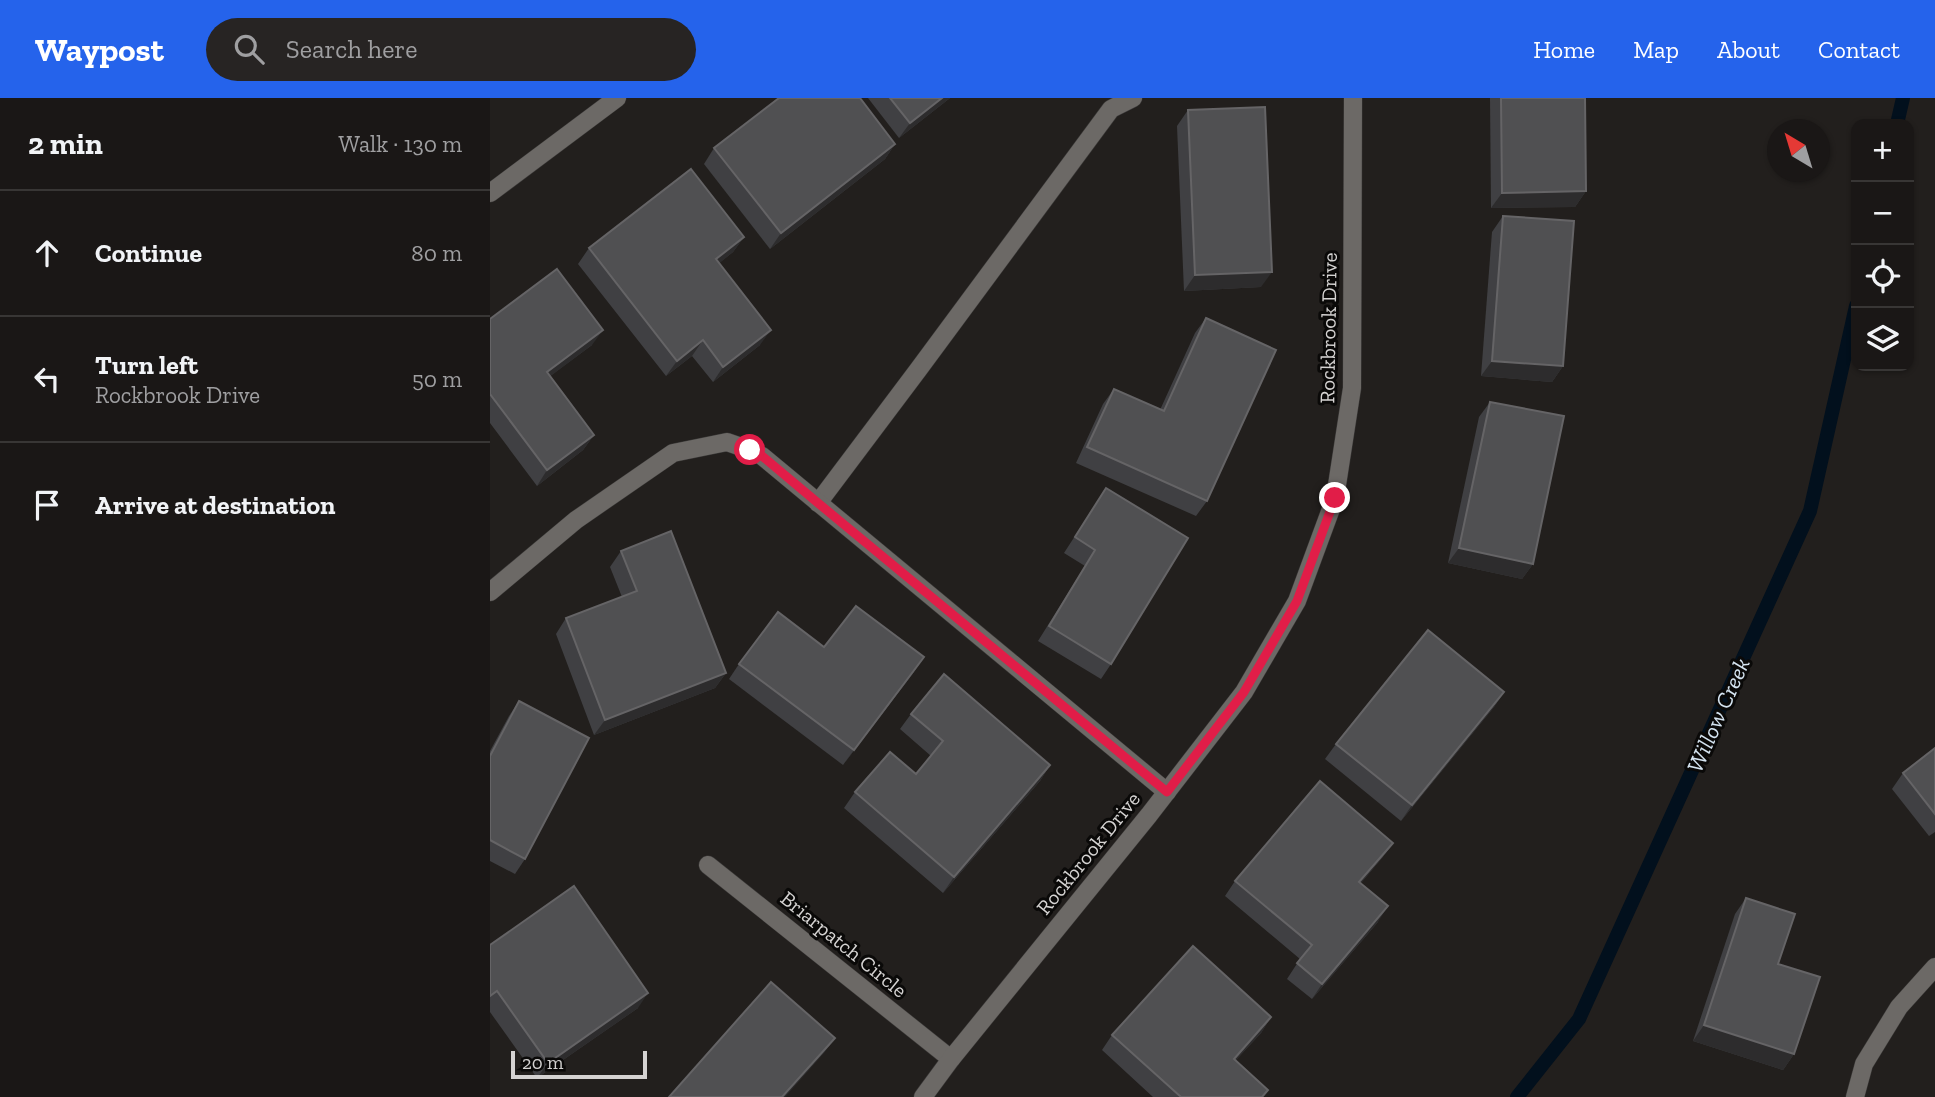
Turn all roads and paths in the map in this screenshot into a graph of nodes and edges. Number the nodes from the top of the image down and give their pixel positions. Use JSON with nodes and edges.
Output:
{"nodes":[{"id":1,"x":617,"y":98,"type":"edge"},
{"id":2,"x":1133,"y":98,"type":"edge"},
{"id":3,"x":1353,"y":98,"type":"edge"},
{"id":4,"x":490,"y":193,"type":"edge"},
{"id":5,"x":818,"y":503,"type":"junction"},
{"id":6,"x":490,"y":592,"type":"edge"},
{"id":7,"x":1167,"y":792,"type":"junction"},
{"id":8,"x":708,"y":865,"type":"dead end"},
{"id":9,"x":1935,"y":967,"type":"edge"},
{"id":10,"x":951,"y":1059,"type":"junction"},
{"id":11,"x":923,"y":1097,"type":"edge"},
{"id":12,"x":1855,"y":1097,"type":"edge"}],
"edges":[{"from":1,"to":4,"type":"street"},
{"from":2,"to":5,"type":"street"},
{"from":3,"to":7,"type":"street","name":"Rockbrook Drive"},
{"from":5,"to":6,"type":"street"},
{"from":5,"to":7,"type":"street"},
{"from":7,"to":10,"type":"street","name":"Rockbrook Drive"},
{"from":8,"to":10,"type":"street","name":"Briarpatch Circle"},
{"from":9,"to":12,"type":"street"},
{"from":10,"to":11,"type":"street","name":"Rockbrook Drive"}]}
